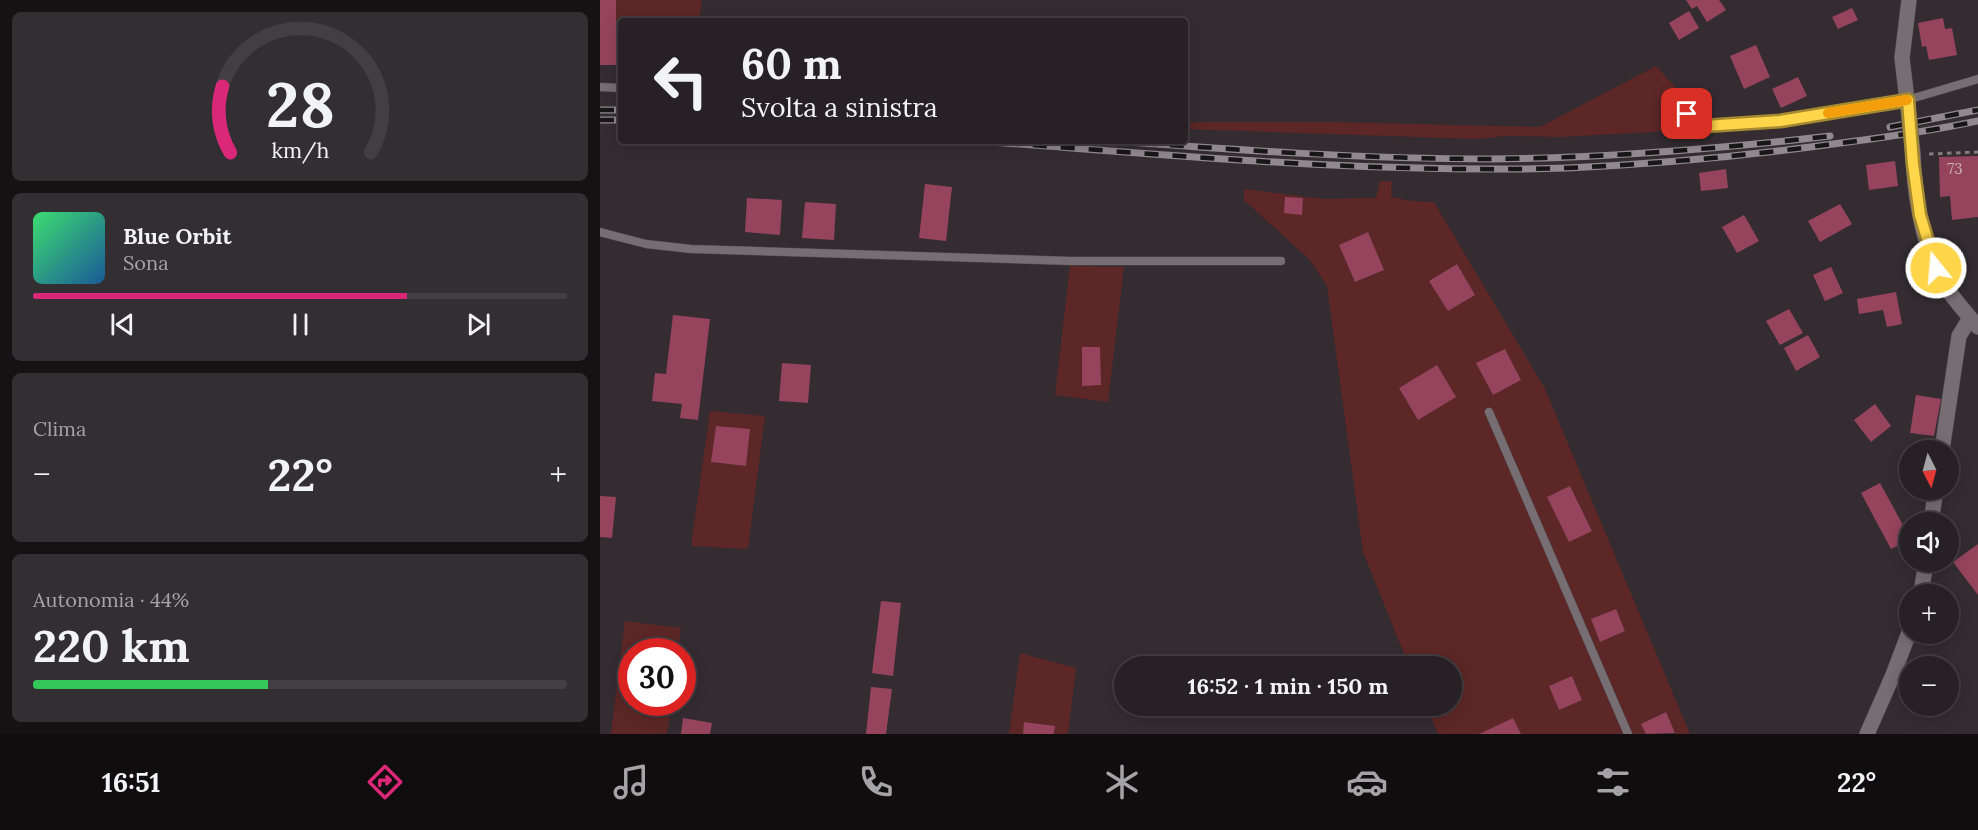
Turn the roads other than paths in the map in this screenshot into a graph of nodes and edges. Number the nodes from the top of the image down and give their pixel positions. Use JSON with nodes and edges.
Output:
{"nodes":[{"id":1,"x":1909,"y":0,"type":"edge"},
{"id":2,"x":1978,"y":79,"type":"edge"},
{"id":3,"x":600,"y":87,"type":"edge"},
{"id":4,"x":618,"y":88,"type":"edge"},
{"id":5,"x":1908,"y":100,"type":"junction"},
{"id":6,"x":1688,"y":109,"type":"dead end"},
{"id":7,"x":600,"y":232,"type":"edge"},
{"id":8,"x":1281,"y":261,"type":"dead end"},
{"id":9,"x":1974,"y":322,"type":"edge"},
{"id":10,"x":1489,"y":412,"type":"dead end"},
{"id":11,"x":1943,"y":440,"type":"edge"},
{"id":12,"x":1905,"y":644,"type":"edge"},
{"id":13,"x":1628,"y":734,"type":"edge"},
{"id":14,"x":1867,"y":734,"type":"edge"}],
"edges":[{"from":1,"to":5,"type":"street"},
{"from":2,"to":5,"type":"lane"},
{"from":3,"to":4,"type":"lane"},
{"from":5,"to":6,"type":"lane"},
{"from":5,"to":9,"type":"street","bridge":true},
{"from":7,"to":8,"type":"lane"},
{"from":9,"to":11,"type":"street"},
{"from":10,"to":13,"type":"lane"},
{"from":12,"to":14,"type":"street"}]}
